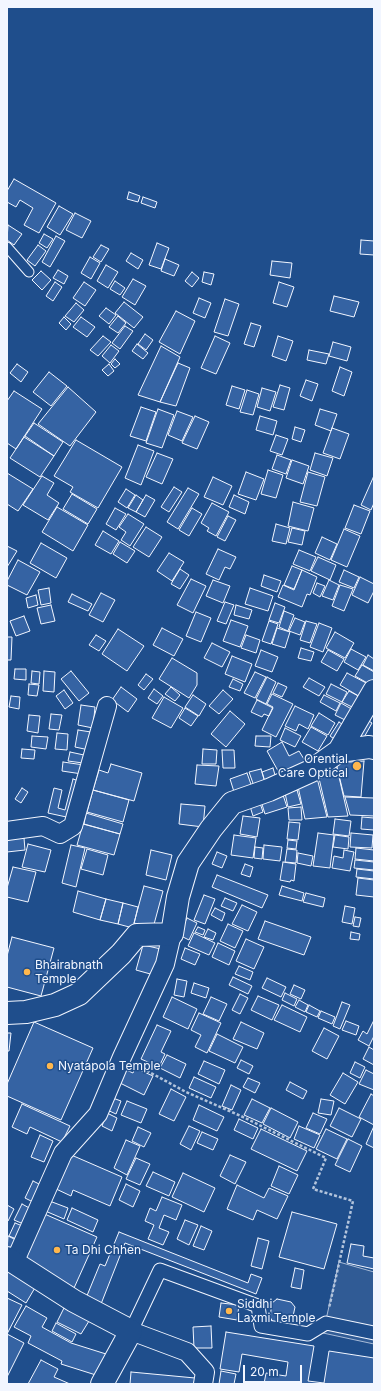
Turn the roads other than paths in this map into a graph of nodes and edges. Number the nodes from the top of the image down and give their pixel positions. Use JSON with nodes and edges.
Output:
{"nodes":[{"id":1,"x":7,"y":247,"type":"edge"},
{"id":2,"x":28,"y":272,"type":"dead end"},
{"id":3,"x":374,"y":690,"type":"edge"},
{"id":4,"x":107,"y":706,"type":"dead end"},
{"id":5,"x":374,"y":748,"type":"edge"},
{"id":6,"x":339,"y":750,"type":"junction"},
{"id":7,"x":7,"y":831,"type":"edge"},
{"id":8,"x":172,"y":934,"type":"junction"},
{"id":9,"x":7,"y":1014,"type":"edge"},
{"id":10,"x":10,"y":1260,"type":"edge"},
{"id":11,"x":130,"y":1331,"type":"junction"},
{"id":12,"x":374,"y":1333,"type":"edge"},
{"id":13,"x":102,"y":1384,"type":"edge"},
{"id":14,"x":203,"y":1384,"type":"edge"}],
"edges":[{"from":1,"to":2,"type":"lane"},
{"from":3,"to":6,"type":"main road"},
{"from":4,"to":7,"type":"street"},
{"from":5,"to":6,"type":"main road"},
{"from":6,"to":8,"type":"main road"},
{"from":8,"to":9,"type":"main road"},
{"from":8,"to":10,"type":"street"},
{"from":10,"to":11,"type":"main road"},
{"from":11,"to":12,"type":"street"},
{"from":11,"to":13,"type":"main road"},
{"from":11,"to":14,"type":"street"}]}
